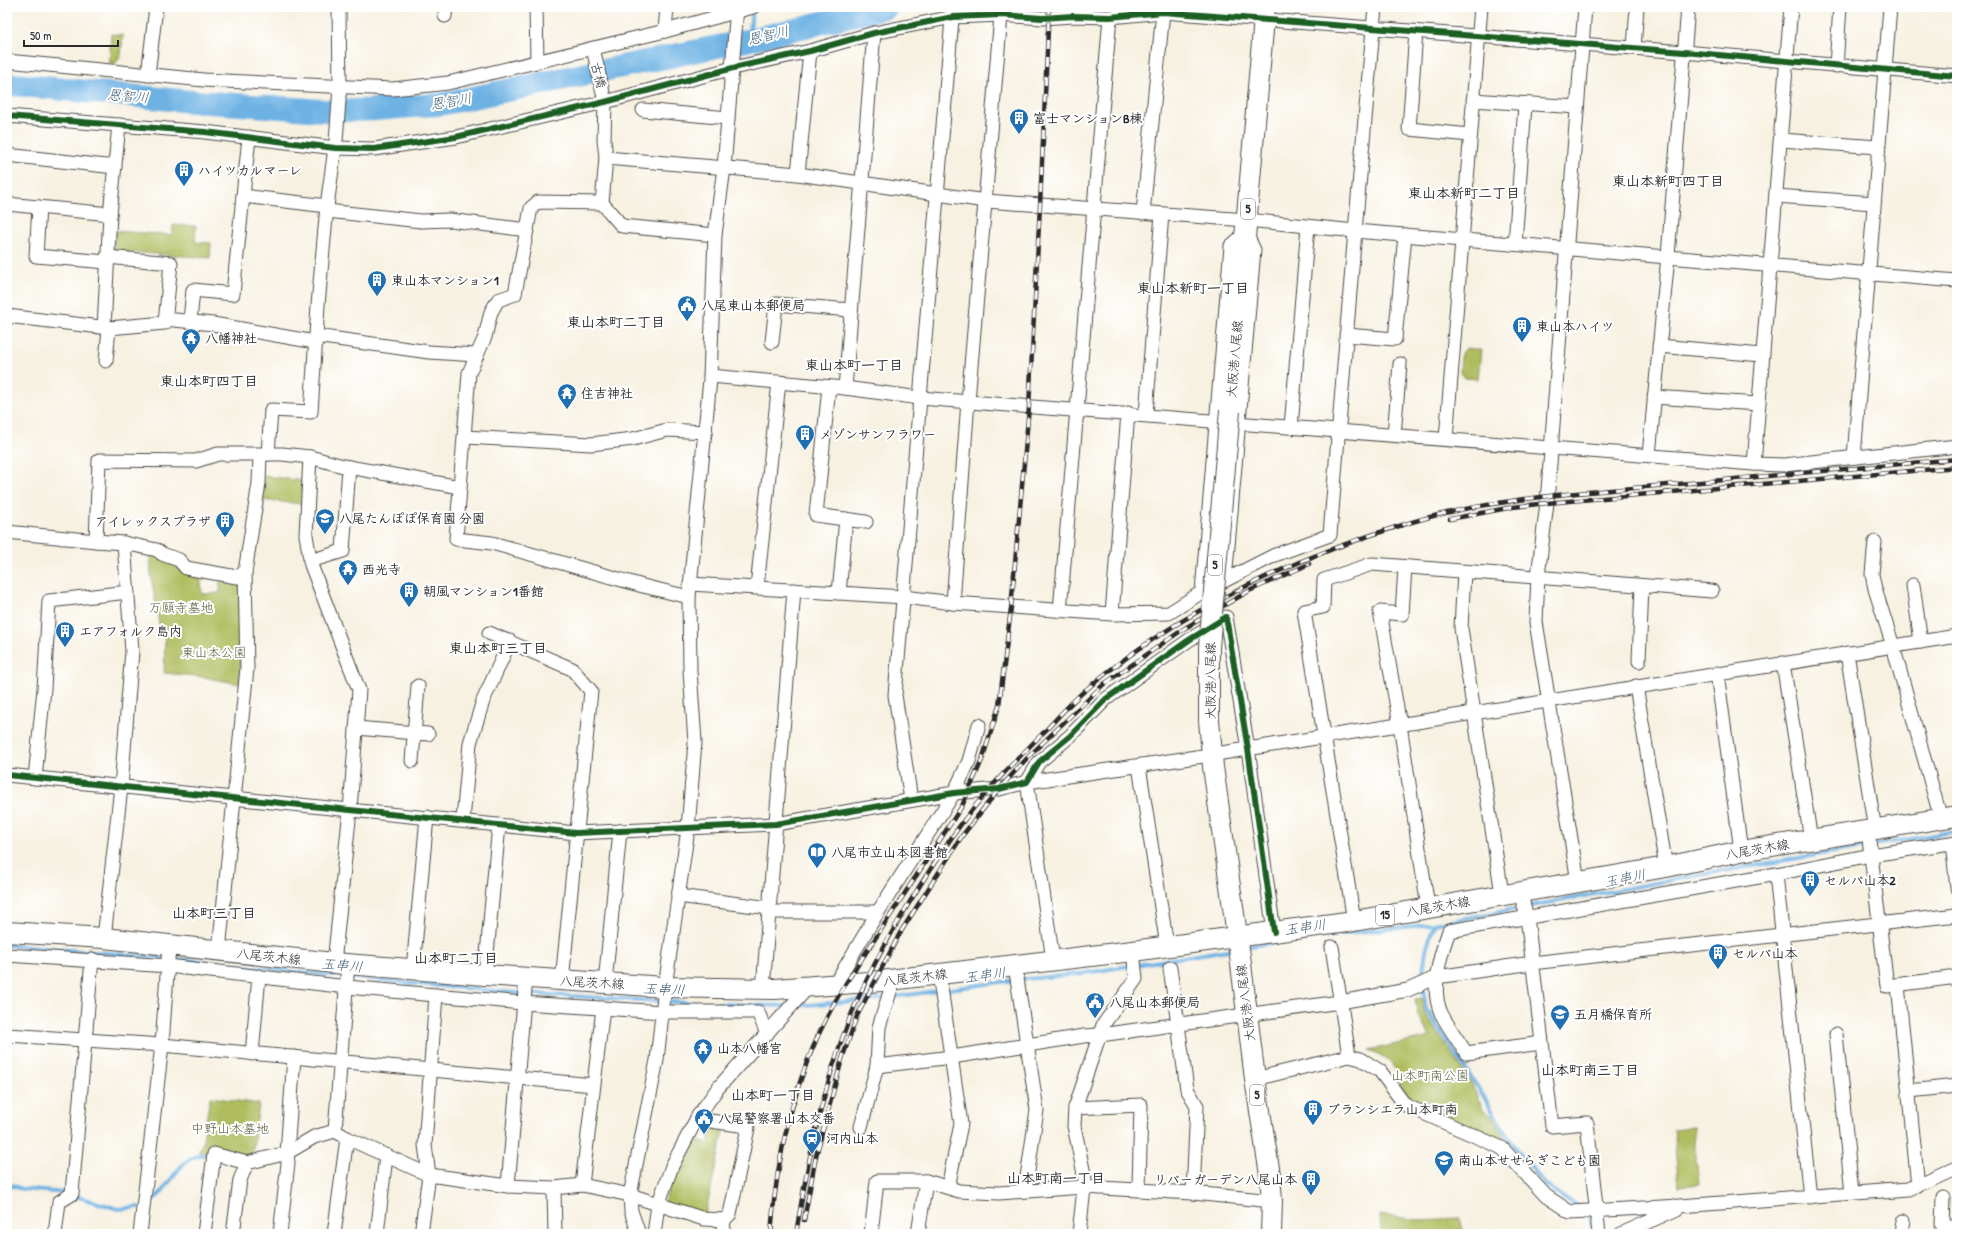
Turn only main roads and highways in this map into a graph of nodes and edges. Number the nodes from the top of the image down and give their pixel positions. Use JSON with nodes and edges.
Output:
{"nodes":[{"id":1,"x":1265,"y":13,"type":"edge"},
{"id":2,"x":1949,"y":817,"type":"edge"},
{"id":3,"x":7,"y":932,"type":"edge"},
{"id":4,"x":1238,"y":945,"type":"junction"},
{"id":5,"x":1271,"y":1234,"type":"edge"}],
"edges":[{"from":1,"to":4,"type":"main road","name":"大阪港八尾線","number":"5","bridge":true},
{"from":2,"to":4,"type":"main road","name":"八尾茨木線","number":"15"},
{"from":3,"to":4,"type":"main road","name":"八尾茨木線","number":"15"},
{"from":4,"to":5,"type":"main road","name":"大阪港八尾線","number":"5"}]}
